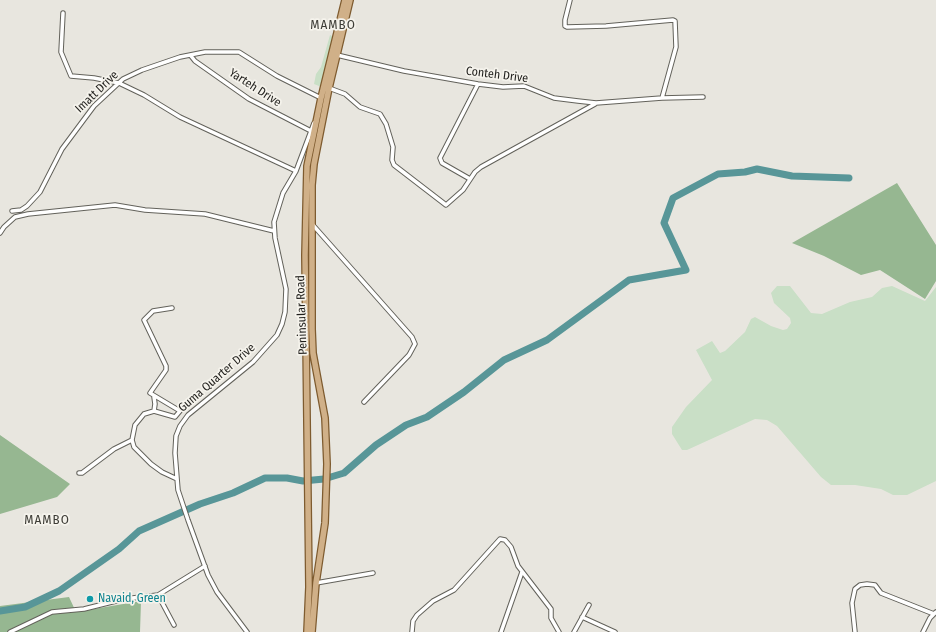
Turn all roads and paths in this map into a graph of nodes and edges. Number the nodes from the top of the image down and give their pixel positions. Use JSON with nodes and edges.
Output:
{"nodes":[{"id":1,"x":345,"y":0,"type":"edge"},
{"id":2,"x":350,"y":0,"type":"edge"},
{"id":3,"x":570,"y":0,"type":"edge"},
{"id":4,"x":63,"y":13,"type":"dead end"},
{"id":5,"x":337,"y":55,"type":"junction"},
{"id":6,"x":191,"y":56,"type":"junction"},
{"id":7,"x":119,"y":83,"type":"junction"},
{"id":8,"x":478,"y":84,"type":"junction"},
{"id":9,"x":329,"y":88,"type":"junction"},
{"id":10,"x":321,"y":98,"type":"junction"},
{"id":11,"x":662,"y":98,"type":"junction"},
{"id":12,"x":703,"y":98,"type":"dead end"},
{"id":13,"x":596,"y":103,"type":"junction"},
{"id":14,"x":319,"y":122,"type":"junction"},
{"id":15,"x":311,"y":131,"type":"junction"},
{"id":16,"x":296,"y":171,"type":"junction"},
{"id":17,"x":470,"y":179,"type":"junction"},
{"id":18,"x":12,"y":211,"type":"dead end"},
{"id":19,"x":312,"y":224,"type":"junction"},
{"id":20,"x":274,"y":231,"type":"junction"},
{"id":21,"x":0,"y":233,"type":"edge"},
{"id":22,"x":172,"y":308,"type":"dead end"},
{"id":23,"x":154,"y":397,"type":"junction"},
{"id":24,"x":364,"y":402,"type":"dead end"},
{"id":25,"x":154,"y":411,"type":"junction"},
{"id":26,"x":132,"y":440,"type":"junction"},
{"id":27,"x":79,"y":473,"type":"dead end"},
{"id":28,"x":177,"y":479,"type":"junction"},
{"id":29,"x":205,"y":566,"type":"junction"},
{"id":30,"x":522,"y":572,"type":"junction"},
{"id":31,"x":373,"y":573,"type":"dead end"},
{"id":32,"x":316,"y":583,"type":"junction"},
{"id":33,"x":158,"y":595,"type":"junction"},
{"id":34,"x":589,"y":605,"type":"dead end"},
{"id":35,"x":935,"y":613,"type":"edge"},
{"id":36,"x":582,"y":617,"type":"junction"},
{"id":37,"x":174,"y":625,"type":"dead end"},
{"id":38,"x":10,"y":632,"type":"edge"},
{"id":39,"x":247,"y":632,"type":"edge"},
{"id":40,"x":307,"y":632,"type":"edge"},
{"id":41,"x":312,"y":632,"type":"edge"},
{"id":42,"x":412,"y":632,"type":"edge"},
{"id":43,"x":501,"y":632,"type":"edge"},
{"id":44,"x":559,"y":632,"type":"edge"},
{"id":45,"x":574,"y":632,"type":"edge"},
{"id":46,"x":615,"y":632,"type":"edge"},
{"id":47,"x":856,"y":632,"type":"edge"},
{"id":48,"x":923,"y":632,"type":"edge"}],
"edges":[{"from":1,"to":10,"type":"main road","name":"Peninsular Road"},
{"from":2,"to":5,"type":"main road","name":"Peninsular Road"},
{"from":3,"to":11,"type":"street"},
{"from":4,"to":7,"type":"street"},
{"from":5,"to":8,"type":"street","name":"Conteh Drive"},
{"from":5,"to":9,"type":"main road","name":"Peninsular Road"},
{"from":6,"to":7,"type":"street","name":"Imatt Drive"},
{"from":6,"to":10,"type":"street","name":"Imatt Drive"},
{"from":6,"to":15,"type":"street","name":"Yarteh Drive"},
{"from":7,"to":16,"type":"street"},
{"from":7,"to":18,"type":"street","name":"Imatt Drive"},
{"from":8,"to":13,"type":"street","name":"Conteh Drive"},
{"from":8,"to":17,"type":"street"},
{"from":9,"to":14,"type":"main road","name":"Peninsular Road"},
{"from":9,"to":17,"type":"street"},
{"from":10,"to":14,"type":"main road","name":"Peninsular Road"},
{"from":11,"to":12,"type":"street","name":"Conteh Drive"},
{"from":11,"to":13,"type":"street","name":"Conteh Drive"},
{"from":13,"to":17,"type":"street"},
{"from":14,"to":15,"type":"street","name":"Guma Quarter Drive"},
{"from":14,"to":19,"type":"main road","name":"Peninsular Road"},
{"from":14,"to":40,"type":"main road","name":"Peninsular Road"},
{"from":15,"to":16,"type":"street","name":"Guma Quarter Drive"},
{"from":16,"to":20,"type":"street","name":"Guma Quarter Drive"},
{"from":19,"to":24,"type":"street"},
{"from":19,"to":32,"type":"main road","name":"Peninsular Road"},
{"from":20,"to":21,"type":"street"},
{"from":20,"to":28,"type":"street","name":"Guma Quarter Drive"},
{"from":22,"to":23,"type":"street"},
{"from":23,"to":25,"type":"street"},
{"from":23,"to":25,"type":"street"},
{"from":25,"to":26,"type":"street"},
{"from":26,"to":27,"type":"street"},
{"from":26,"to":28,"type":"street"},
{"from":28,"to":29,"type":"street","name":"Guma Quarter Drive"},
{"from":29,"to":33,"type":"street"},
{"from":29,"to":39,"type":"street"},
{"from":30,"to":42,"type":"street"},
{"from":30,"to":43,"type":"street"},
{"from":30,"to":44,"type":"street"},
{"from":31,"to":32,"type":"street"},
{"from":32,"to":41,"type":"main road","name":"Peninsular Road"},
{"from":33,"to":37,"type":"street"},
{"from":33,"to":38,"type":"street"},
{"from":34,"to":36,"type":"street"},
{"from":35,"to":47,"type":"street"},
{"from":35,"to":48,"type":"street"},
{"from":36,"to":45,"type":"street"},
{"from":36,"to":46,"type":"street"}]}
